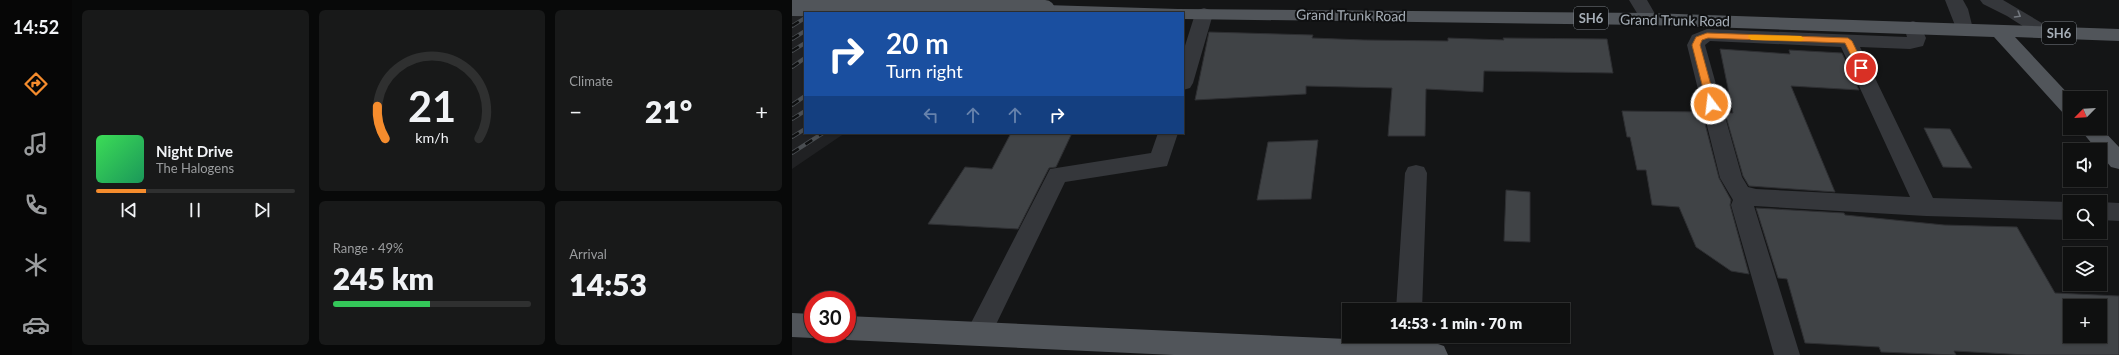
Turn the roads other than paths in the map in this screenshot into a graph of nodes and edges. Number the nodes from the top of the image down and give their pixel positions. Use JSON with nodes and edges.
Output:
{"nodes":[{"id":1,"x":1638,"y":0,"type":"edge"},
{"id":2,"x":1954,"y":0,"type":"edge"},
{"id":3,"x":1989,"y":0,"type":"edge"},
{"id":4,"x":792,"y":6,"type":"edge"},
{"id":5,"x":1130,"y":12,"type":"edge"},
{"id":6,"x":1184,"y":13,"type":"edge"},
{"id":7,"x":1204,"y":14,"type":"junction"},
{"id":8,"x":1649,"y":19,"type":"junction"},
{"id":9,"x":1912,"y":27,"type":"junction"},
{"id":10,"x":1964,"y":29,"type":"junction"},
{"id":11,"x":1999,"y":31,"type":"junction"},
{"id":12,"x":2046,"y":32,"type":"junction"},
{"id":13,"x":2119,"y":35,"type":"edge"},
{"id":14,"x":1848,"y":41,"type":"junction"},
{"id":15,"x":1184,"y":80,"type":"edge"},
{"id":16,"x":2063,"y":100,"type":"edge"},
{"id":17,"x":1168,"y":134,"type":"edge"},
{"id":18,"x":2095,"y":135,"type":"edge"},
{"id":19,"x":2119,"y":161,"type":"edge"},
{"id":20,"x":1416,"y":173,"type":"dead end"},
{"id":21,"x":1742,"y":205,"type":"dead end"},
{"id":22,"x":1926,"y":206,"type":"junction"},
{"id":23,"x":2063,"y":211,"type":"edge"},
{"id":24,"x":2107,"y":211,"type":"edge"},
{"id":25,"x":2119,"y":212,"type":"edge"},
{"id":26,"x":1409,"y":303,"type":"edge"},
{"id":27,"x":792,"y":325,"type":"edge"},
{"id":28,"x":804,"y":326,"type":"edge"},
{"id":29,"x":856,"y":328,"type":"edge"},
{"id":30,"x":979,"y":333,"type":"junction"},
{"id":31,"x":1407,"y":345,"type":"edge"},
{"id":32,"x":1435,"y":355,"type":"edge"},
{"id":33,"x":1786,"y":355,"type":"edge"}],
"edges":[{"from":1,"to":8,"type":"street"},
{"from":2,"to":10,"type":"street"},
{"from":3,"to":12,"type":"street","one_way":true},
{"from":4,"to":5,"type":"main road","bridge":true},
{"from":6,"to":7,"type":"main road","name":"Grand Trunk Road","number":"SH6"},
{"from":7,"to":8,"type":"main road","name":"Grand Trunk Road","number":"SH6"},
{"from":7,"to":15,"type":"street"},
{"from":8,"to":9,"type":"main road","name":"Grand Trunk Road","number":"SH6"},
{"from":9,"to":10,"type":"main road","name":"Grand Trunk Road","number":"SH6"},
{"from":9,"to":14,"type":"street"},
{"from":10,"to":11,"type":"main road","name":"Grand Trunk Road","number":"SH6"},
{"from":11,"to":12,"type":"main road","name":"Grand Trunk Road","number":"SH6"},
{"from":11,"to":16,"type":"main road"},
{"from":12,"to":13,"type":"main road","name":"Grand Trunk Road","number":"SH6"},
{"from":14,"to":22,"type":"street"},
{"from":14,"to":22,"type":"street"},
{"from":17,"to":30,"type":"street"},
{"from":18,"to":19,"type":"main road"},
{"from":20,"to":26,"type":"street"},
{"from":21,"to":33,"type":"street"},
{"from":22,"to":23,"type":"street"},
{"from":24,"to":25,"type":"street"},
{"from":27,"to":28,"type":"main road"},
{"from":29,"to":30,"type":"main road"},
{"from":30,"to":31,"type":"main road"},
{"from":31,"to":32,"type":"main road"}]}
